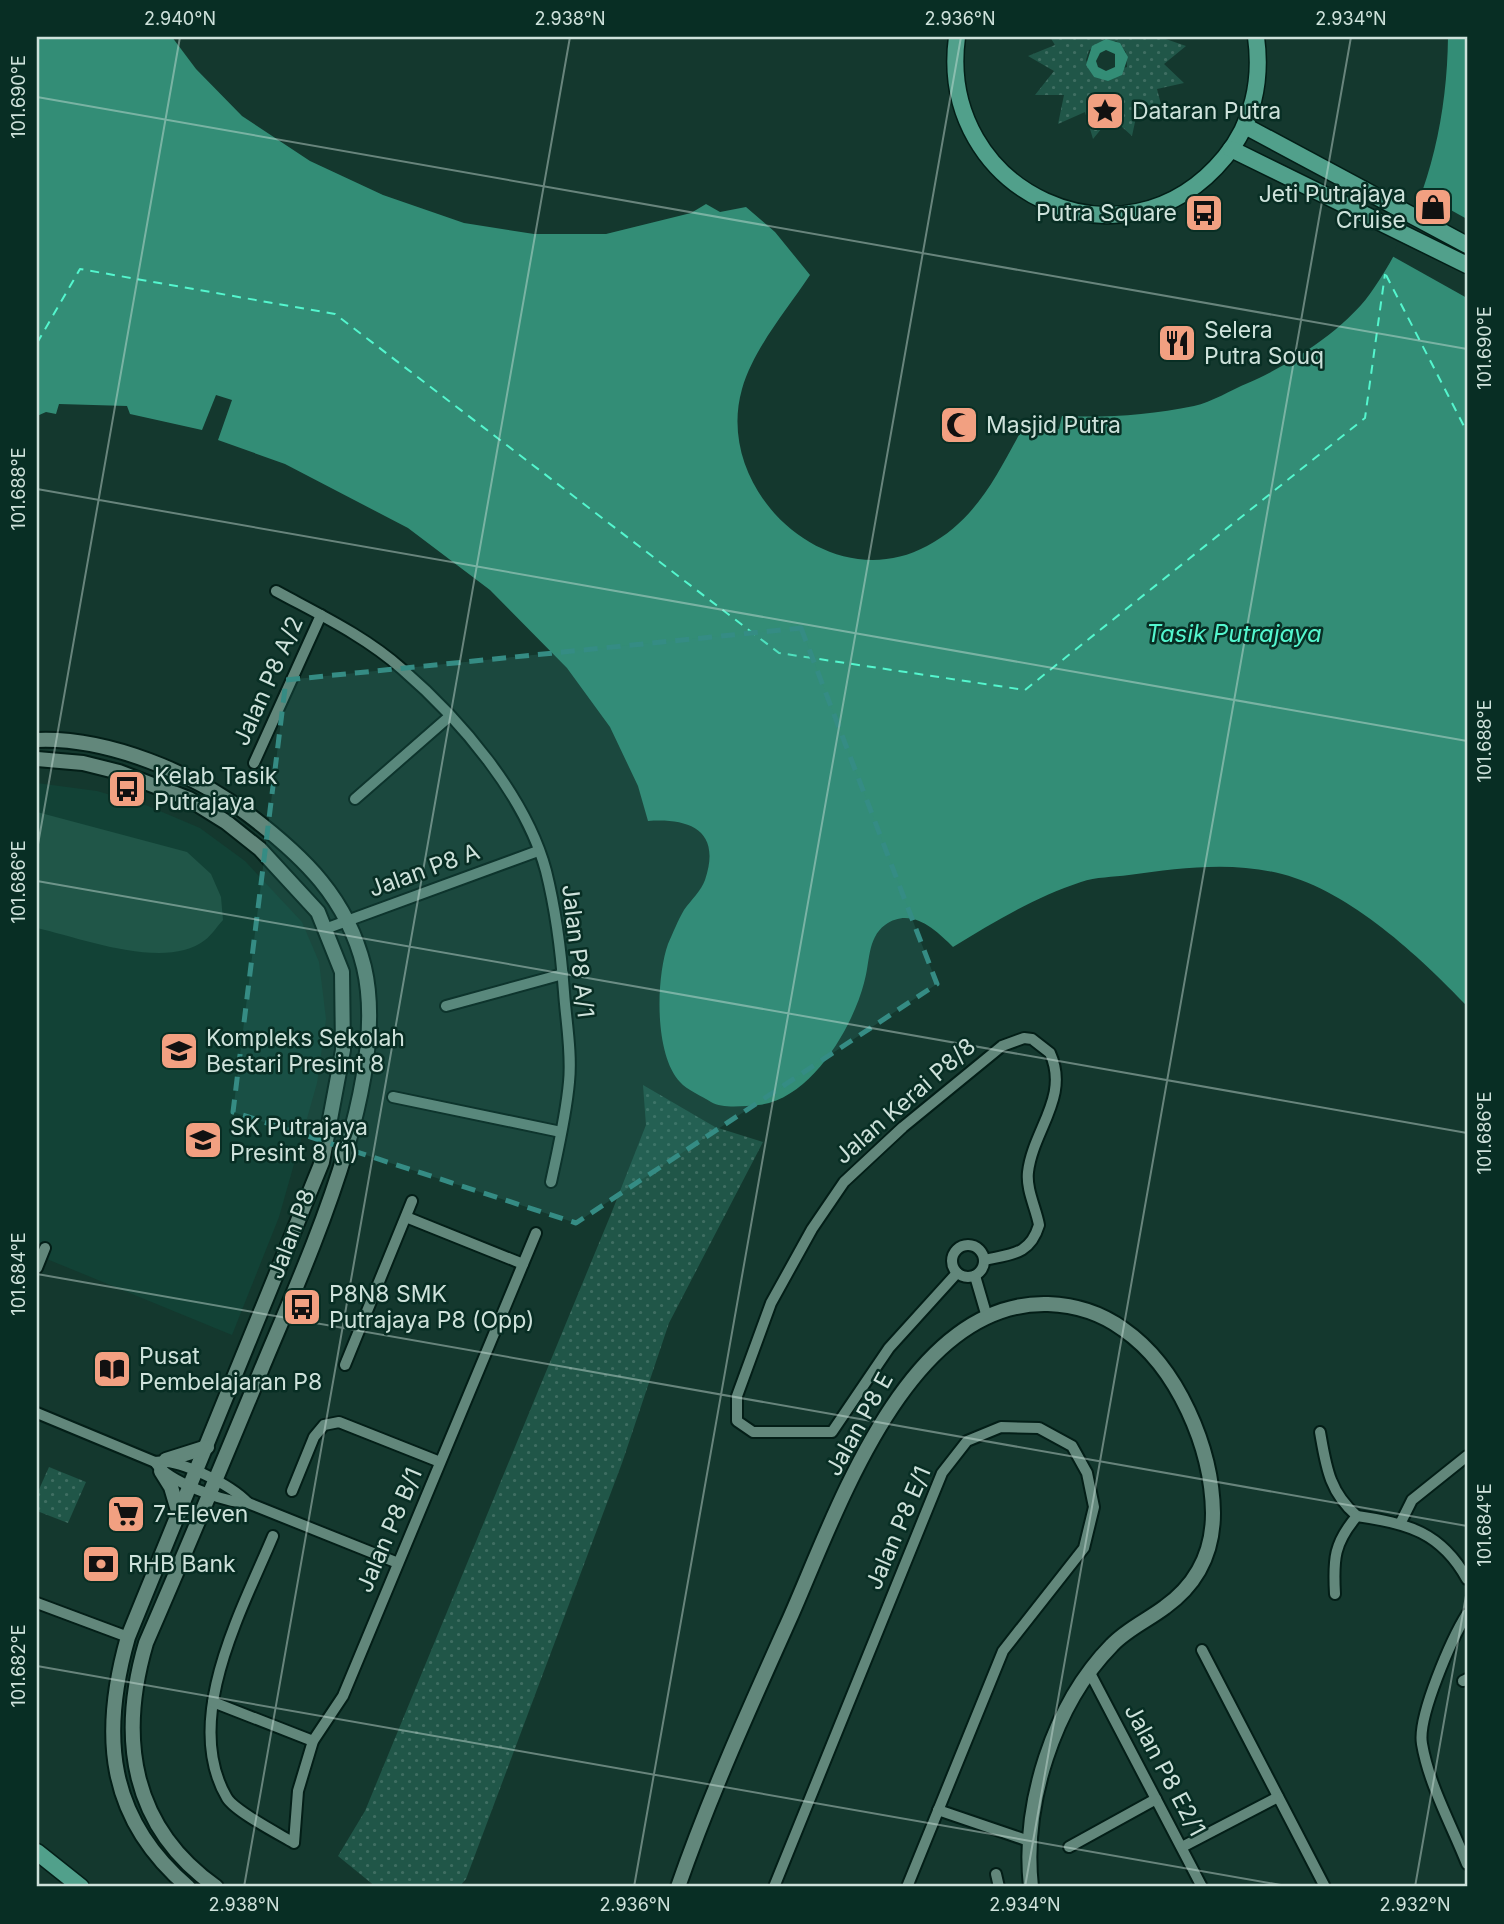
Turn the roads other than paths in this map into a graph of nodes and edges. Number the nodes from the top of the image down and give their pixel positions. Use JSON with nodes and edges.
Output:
{"nodes":[{"id":1,"x":957,"y":37,"type":"edge"},
{"id":2,"x":1256,"y":37,"type":"edge"},
{"id":3,"x":1245,"y":126,"type":"junction"},
{"id":4,"x":1231,"y":149,"type":"junction"},
{"id":5,"x":1467,"y":246,"type":"edge"},
{"id":6,"x":1467,"y":265,"type":"edge"},
{"id":7,"x":276,"y":592,"type":"dead end"},
{"id":8,"x":321,"y":615,"type":"junction"},
{"id":9,"x":450,"y":716,"type":"junction"},
{"id":10,"x":37,"y":740,"type":"edge"},
{"id":11,"x":37,"y":759,"type":"edge"},
{"id":12,"x":254,"y":763,"type":"dead end"},
{"id":13,"x":355,"y":799,"type":"dead end"},
{"id":14,"x":538,"y":851,"type":"junction"},
{"id":15,"x":346,"y":921,"type":"junction"},
{"id":16,"x":325,"y":929,"type":"junction"},
{"id":17,"x":563,"y":974,"type":"junction"},
{"id":18,"x":446,"y":1006,"type":"dead end"},
{"id":19,"x":394,"y":1097,"type":"dead end"},
{"id":20,"x":561,"y":1132,"type":"junction"},
{"id":21,"x":551,"y":1182,"type":"dead end"},
{"id":22,"x":412,"y":1201,"type":"dead end"},
{"id":23,"x":406,"y":1217,"type":"junction"},
{"id":24,"x":536,"y":1233,"type":"dead end"},
{"id":25,"x":46,"y":1248,"type":"dead end"},
{"id":26,"x":985,"y":1260,"type":"junction"},
{"id":27,"x":523,"y":1264,"type":"junction"},
{"id":28,"x":37,"y":1268,"type":"edge"},
{"id":29,"x":957,"y":1273,"type":"junction"},
{"id":30,"x":975,"y":1276,"type":"junction"},
{"id":31,"x":987,"y":1317,"type":"junction"},
{"id":32,"x":345,"y":1365,"type":"dead end"},
{"id":33,"x":37,"y":1413,"type":"edge"},
{"id":34,"x":1320,"y":1432,"type":"dead end"},
{"id":35,"x":207,"y":1447,"type":"junction"},
{"id":36,"x":1467,"y":1456,"type":"edge"},
{"id":37,"x":440,"y":1462,"type":"junction"},
{"id":38,"x":161,"y":1464,"type":"junction"},
{"id":39,"x":194,"y":1479,"type":"junction"},
{"id":40,"x":213,"y":1487,"type":"junction"},
{"id":41,"x":292,"y":1491,"type":"dead end"},
{"id":42,"x":179,"y":1514,"type":"junction"},
{"id":43,"x":1357,"y":1516,"type":"junction"},
{"id":44,"x":1401,"y":1522,"type":"junction"},
{"id":45,"x":273,"y":1536,"type":"dead end"},
{"id":46,"x":398,"y":1563,"type":"junction"},
{"id":47,"x":1467,"y":1579,"type":"edge"},
{"id":48,"x":1335,"y":1594,"type":"dead end"},
{"id":49,"x":37,"y":1603,"type":"edge"},
{"id":50,"x":1467,"y":1614,"type":"edge"},
{"id":51,"x":128,"y":1637,"type":"junction"},
{"id":52,"x":1202,"y":1650,"type":"dead end"},
{"id":53,"x":1090,"y":1673,"type":"junction"},
{"id":54,"x":213,"y":1702,"type":"junction"},
{"id":55,"x":313,"y":1741,"type":"junction"},
{"id":56,"x":1278,"y":1797,"type":"junction"},
{"id":57,"x":1156,"y":1799,"type":"junction"},
{"id":58,"x":938,"y":1811,"type":"junction"},
{"id":59,"x":1029,"y":1842,"type":"junction"},
{"id":60,"x":1069,"y":1847,"type":"dead end"},
{"id":61,"x":1182,"y":1847,"type":"junction"},
{"id":62,"x":37,"y":1852,"type":"edge"},
{"id":63,"x":1467,"y":1864,"type":"edge"},
{"id":64,"x":996,"y":1874,"type":"dead end"},
{"id":65,"x":81,"y":1887,"type":"edge"},
{"id":66,"x":188,"y":1887,"type":"edge"},
{"id":67,"x":216,"y":1887,"type":"edge"},
{"id":68,"x":679,"y":1887,"type":"edge"},
{"id":69,"x":774,"y":1887,"type":"edge"},
{"id":70,"x":906,"y":1887,"type":"edge"},
{"id":71,"x":999,"y":1887,"type":"edge"},
{"id":72,"x":1031,"y":1887,"type":"edge"},
{"id":73,"x":1202,"y":1887,"type":"edge"},
{"id":74,"x":1325,"y":1887,"type":"edge"}],
"edges":[{"from":1,"to":4,"type":"main road"},
{"from":2,"to":3,"type":"main road"},
{"from":3,"to":4,"type":"main road"},
{"from":3,"to":5,"type":"main road"},
{"from":4,"to":6,"type":"main road"},
{"from":7,"to":8,"type":"street","name":"Jalan P8 A/1"},
{"from":8,"to":9,"type":"street","name":"Jalan P8 A/1"},
{"from":8,"to":12,"type":"street","name":"Jalan P8 A/2"},
{"from":9,"to":13,"type":"street"},
{"from":9,"to":14,"type":"street","name":"Jalan P8 A/1"},
{"from":10,"to":15,"type":"street","name":"Jalan P8"},
{"from":11,"to":16,"type":"street","name":"Jalan P8"},
{"from":14,"to":15,"type":"street","name":"Jalan P8 A"},
{"from":14,"to":17,"type":"street","name":"Jalan P8 A/1"},
{"from":15,"to":16,"type":"street","name":"Jalan P8 A"},
{"from":15,"to":40,"type":"street","name":"Jalan P8"},
{"from":16,"to":35,"type":"street","name":"Jalan P8"},
{"from":17,"to":18,"type":"street"},
{"from":17,"to":20,"type":"street","name":"Jalan P8 A/1"},
{"from":19,"to":20,"type":"street"},
{"from":20,"to":21,"type":"street","name":"Jalan P8 A/1"},
{"from":22,"to":23,"type":"street"},
{"from":23,"to":27,"type":"street"},
{"from":23,"to":32,"type":"street"},
{"from":24,"to":27,"type":"street","name":"Jalan P8 B/1"},
{"from":25,"to":28,"type":"street"},
{"from":26,"to":29,"type":"street"},
{"from":26,"to":29,"type":"street","name":"Jalan Kerai P8/8"},
{"from":26,"to":30,"type":"street"},
{"from":27,"to":37,"type":"street","name":"Jalan P8 B/1"},
{"from":29,"to":30,"type":"street"},
{"from":30,"to":31,"type":"street"},
{"from":31,"to":53,"type":"street","name":"Jalan P8 E"},
{"from":31,"to":68,"type":"street","name":"Jalan P8 E"},
{"from":33,"to":38,"type":"street"},
{"from":34,"to":43,"type":"street"},
{"from":35,"to":38,"type":"street"},
{"from":35,"to":39,"type":"street","name":"Jalan P8"},
{"from":36,"to":44,"type":"street"},
{"from":37,"to":41,"type":"street"},
{"from":37,"to":46,"type":"street","name":"Jalan P8 B/1"},
{"from":38,"to":39,"type":"street"},
{"from":38,"to":42,"type":"street"},
{"from":39,"to":40,"type":"street"},
{"from":39,"to":42,"type":"street","name":"Jalan P8"},
{"from":40,"to":46,"type":"street"},
{"from":40,"to":67,"type":"street","name":"Jalan P8"},
{"from":42,"to":51,"type":"street","name":"Jalan P8"},
{"from":43,"to":44,"type":"street"},
{"from":43,"to":48,"type":"street"},
{"from":44,"to":47,"type":"street"},
{"from":45,"to":54,"type":"street"},
{"from":46,"to":55,"type":"street","name":"Jalan P8 B/1"},
{"from":49,"to":51,"type":"street"},
{"from":50,"to":63,"type":"street"},
{"from":51,"to":66,"type":"street","name":"Jalan P8"},
{"from":52,"to":56,"type":"street"},
{"from":53,"to":57,"type":"street","name":"Jalan P8 E2/1"},
{"from":53,"to":59,"type":"street","name":"Jalan P8 E"},
{"from":54,"to":55,"type":"street"},
{"from":54,"to":55,"type":"street","name":"Jalan P8 B/1"},
{"from":56,"to":61,"type":"street"},
{"from":56,"to":74,"type":"street"},
{"from":57,"to":60,"type":"street"},
{"from":57,"to":61,"type":"street","name":"Jalan P8 E2/1"},
{"from":58,"to":59,"type":"street"},
{"from":58,"to":69,"type":"street","name":"Jalan P8 E/1"},
{"from":58,"to":70,"type":"street","name":"Jalan P8 E/1"},
{"from":59,"to":72,"type":"street","name":"Jalan P8 E"},
{"from":61,"to":73,"type":"street","name":"Jalan P8 E2/1"},
{"from":62,"to":65,"type":"main road"},
{"from":64,"to":71,"type":"street"}]}
